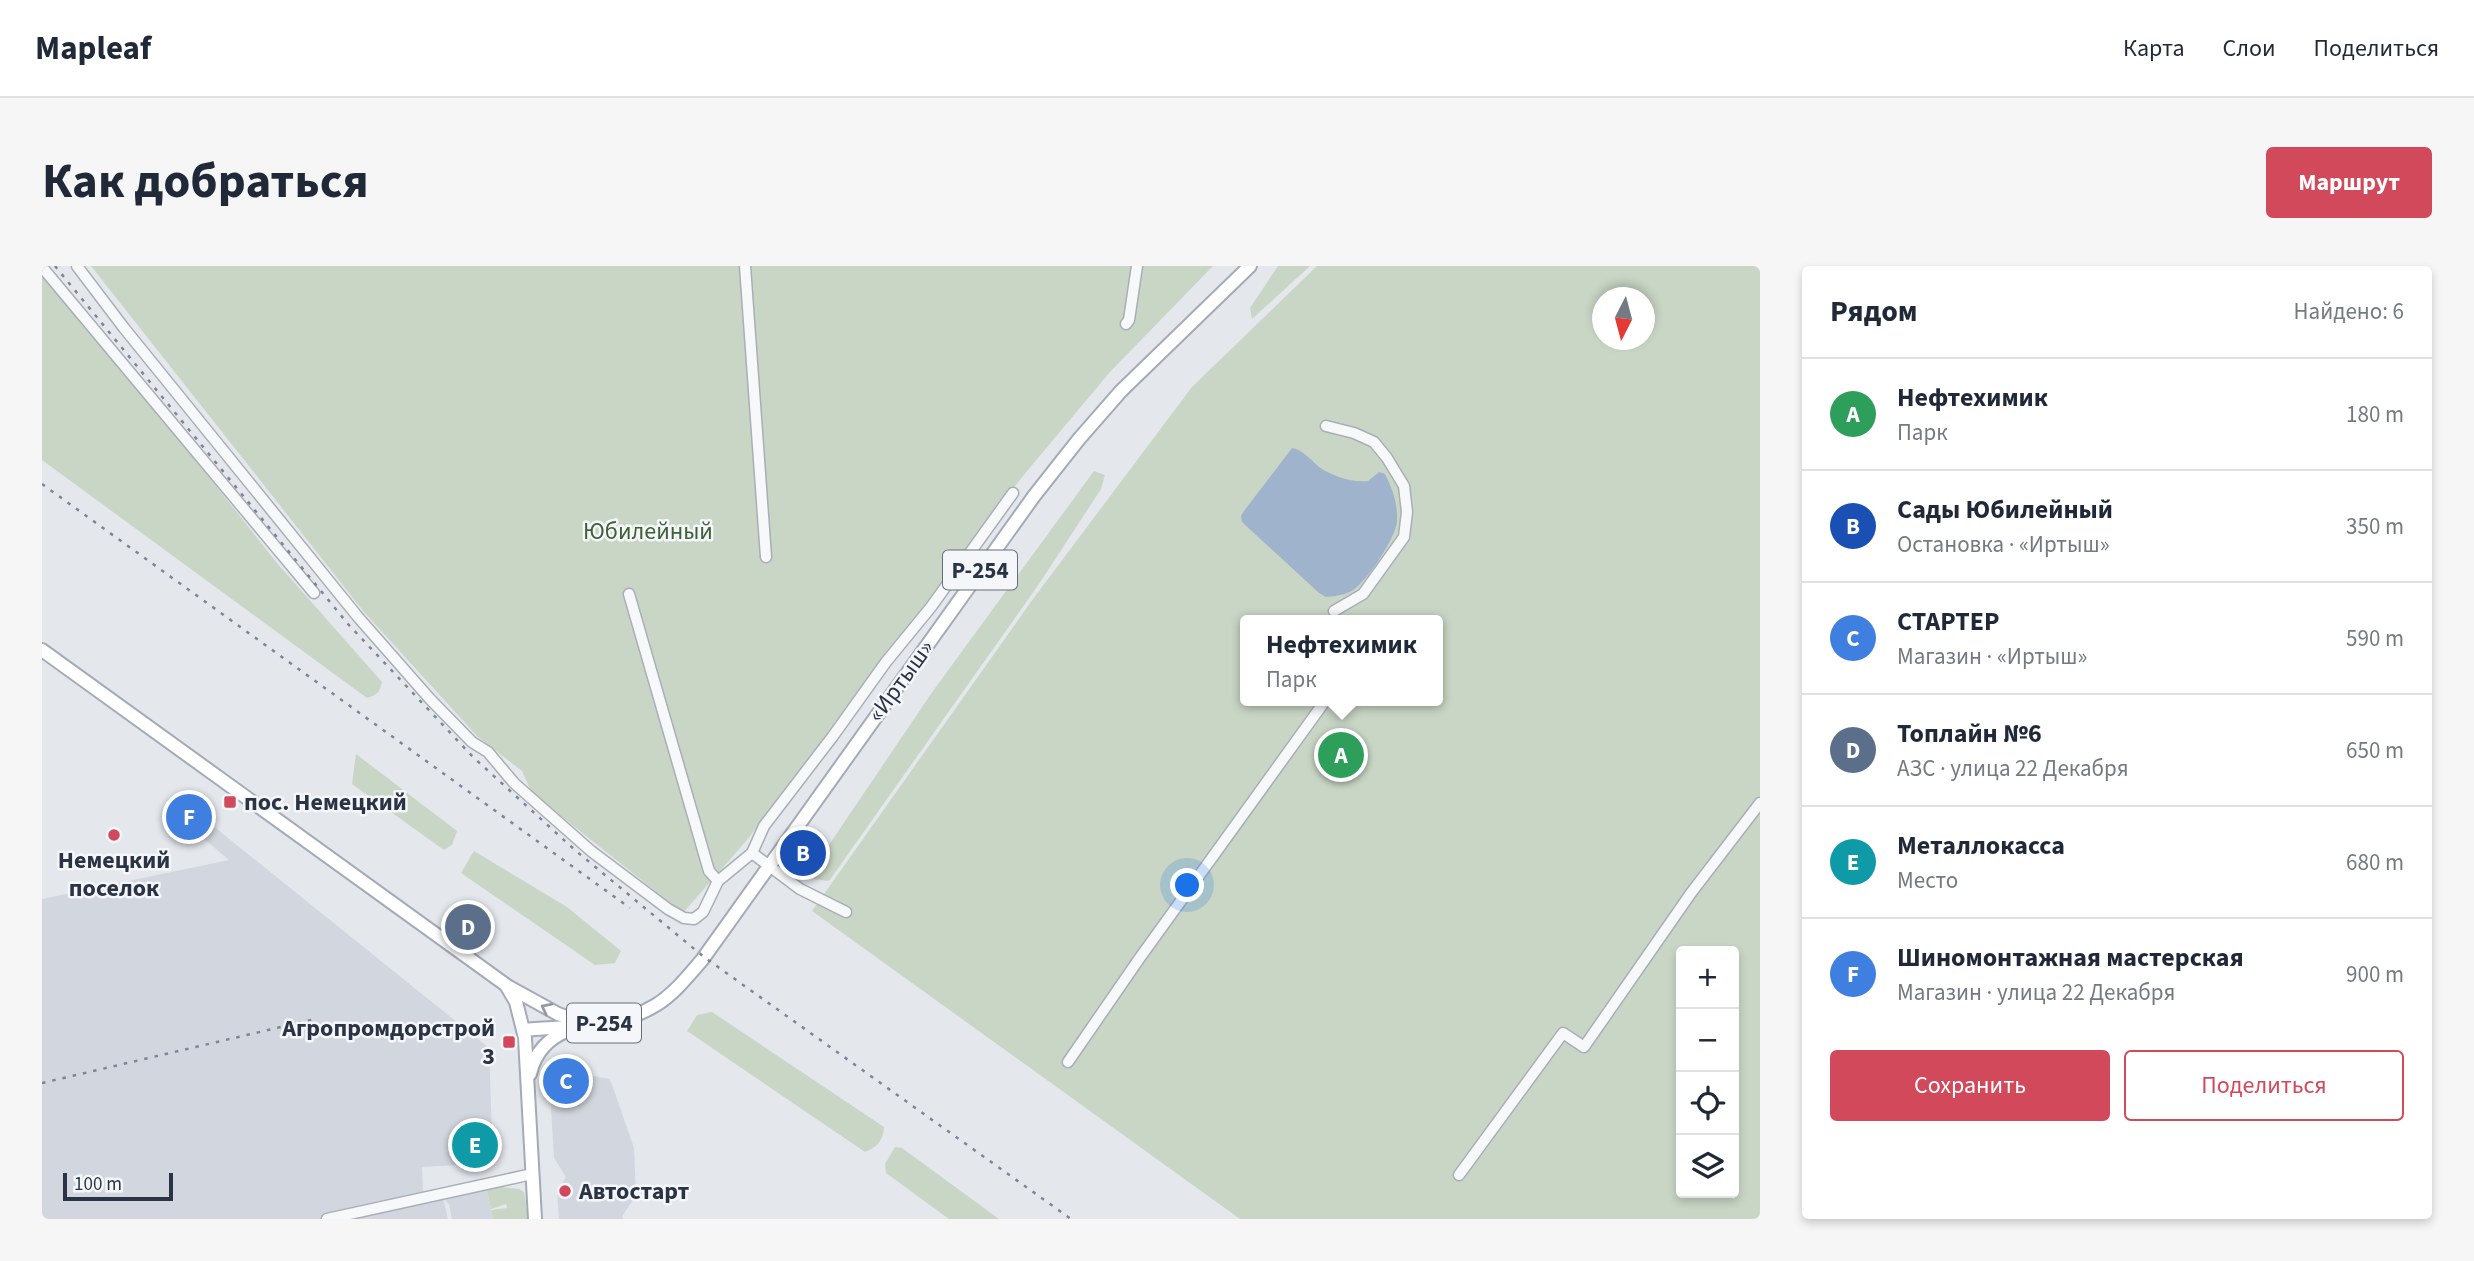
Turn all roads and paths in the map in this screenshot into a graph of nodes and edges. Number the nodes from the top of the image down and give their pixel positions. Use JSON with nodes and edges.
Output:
{"nodes":[{"id":1,"x":77,"y":266,"type":"edge"},
{"id":2,"x":745,"y":266,"type":"edge"},
{"id":3,"x":1137,"y":266,"type":"edge"},
{"id":4,"x":1250,"y":266,"type":"edge"},
{"id":5,"x":42,"y":267,"type":"edge"},
{"id":6,"x":1126,"y":324,"type":"dead end"},
{"id":7,"x":1326,"y":426,"type":"dead end"},
{"id":8,"x":1013,"y":493,"type":"dead end"},
{"id":9,"x":766,"y":557,"type":"dead end"},
{"id":10,"x":314,"y":593,"type":"dead end"},
{"id":11,"x":629,"y":594,"type":"dead end"},
{"id":12,"x":1334,"y":611,"type":"dead end"},
{"id":13,"x":42,"y":650,"type":"edge"},
{"id":14,"x":1321,"y":706,"type":"edge"},
{"id":15,"x":1760,"y":803,"type":"edge"},
{"id":16,"x":752,"y":853,"type":"junction"},
{"id":17,"x":769,"y":866,"type":"junction"},
{"id":18,"x":718,"y":881,"type":"junction"},
{"id":19,"x":846,"y":912,"type":"dead end"},
{"id":20,"x":506,"y":985,"type":"junction"},
{"id":21,"x":591,"y":1025,"type":"junction"},
{"id":22,"x":524,"y":1030,"type":"junction"},
{"id":23,"x":1068,"y":1062,"type":"dead end"},
{"id":24,"x":528,"y":1081,"type":"junction"},
{"id":25,"x":532,"y":1174,"type":"junction"},
{"id":26,"x":1459,"y":1175,"type":"dead end"},
{"id":27,"x":327,"y":1219,"type":"edge"},
{"id":28,"x":535,"y":1219,"type":"edge"}],
"edges":[{"from":1,"to":18,"type":"street"},
{"from":2,"to":9,"type":"street"},
{"from":3,"to":6,"type":"street"},
{"from":4,"to":17,"type":"main road","name":"«Иртыш»","number":"Р-254"},
{"from":5,"to":10,"type":"street"},
{"from":7,"to":12,"type":"street"},
{"from":8,"to":16,"type":"street"},
{"from":11,"to":18,"type":"street"},
{"from":13,"to":20,"type":"main road"},
{"from":14,"to":23,"type":"street"},
{"from":15,"to":26,"type":"street"},
{"from":16,"to":17,"type":"street"},
{"from":16,"to":18,"type":"street"},
{"from":17,"to":19,"type":"street"},
{"from":17,"to":21,"type":"main road","name":"«Иртыш»","number":"Р-254"},
{"from":21,"to":20,"type":"main road","one_way":true},
{"from":20,"to":22,"type":"main road"},
{"from":21,"to":22,"type":"main road","name":"«Иртыш»","number":"Р-254"},
{"from":21,"to":24,"type":"main road"},
{"from":22,"to":24,"type":"main road"},
{"from":24,"to":25,"type":"main road"},
{"from":25,"to":27,"type":"street"},
{"from":25,"to":28,"type":"main road"}]}
